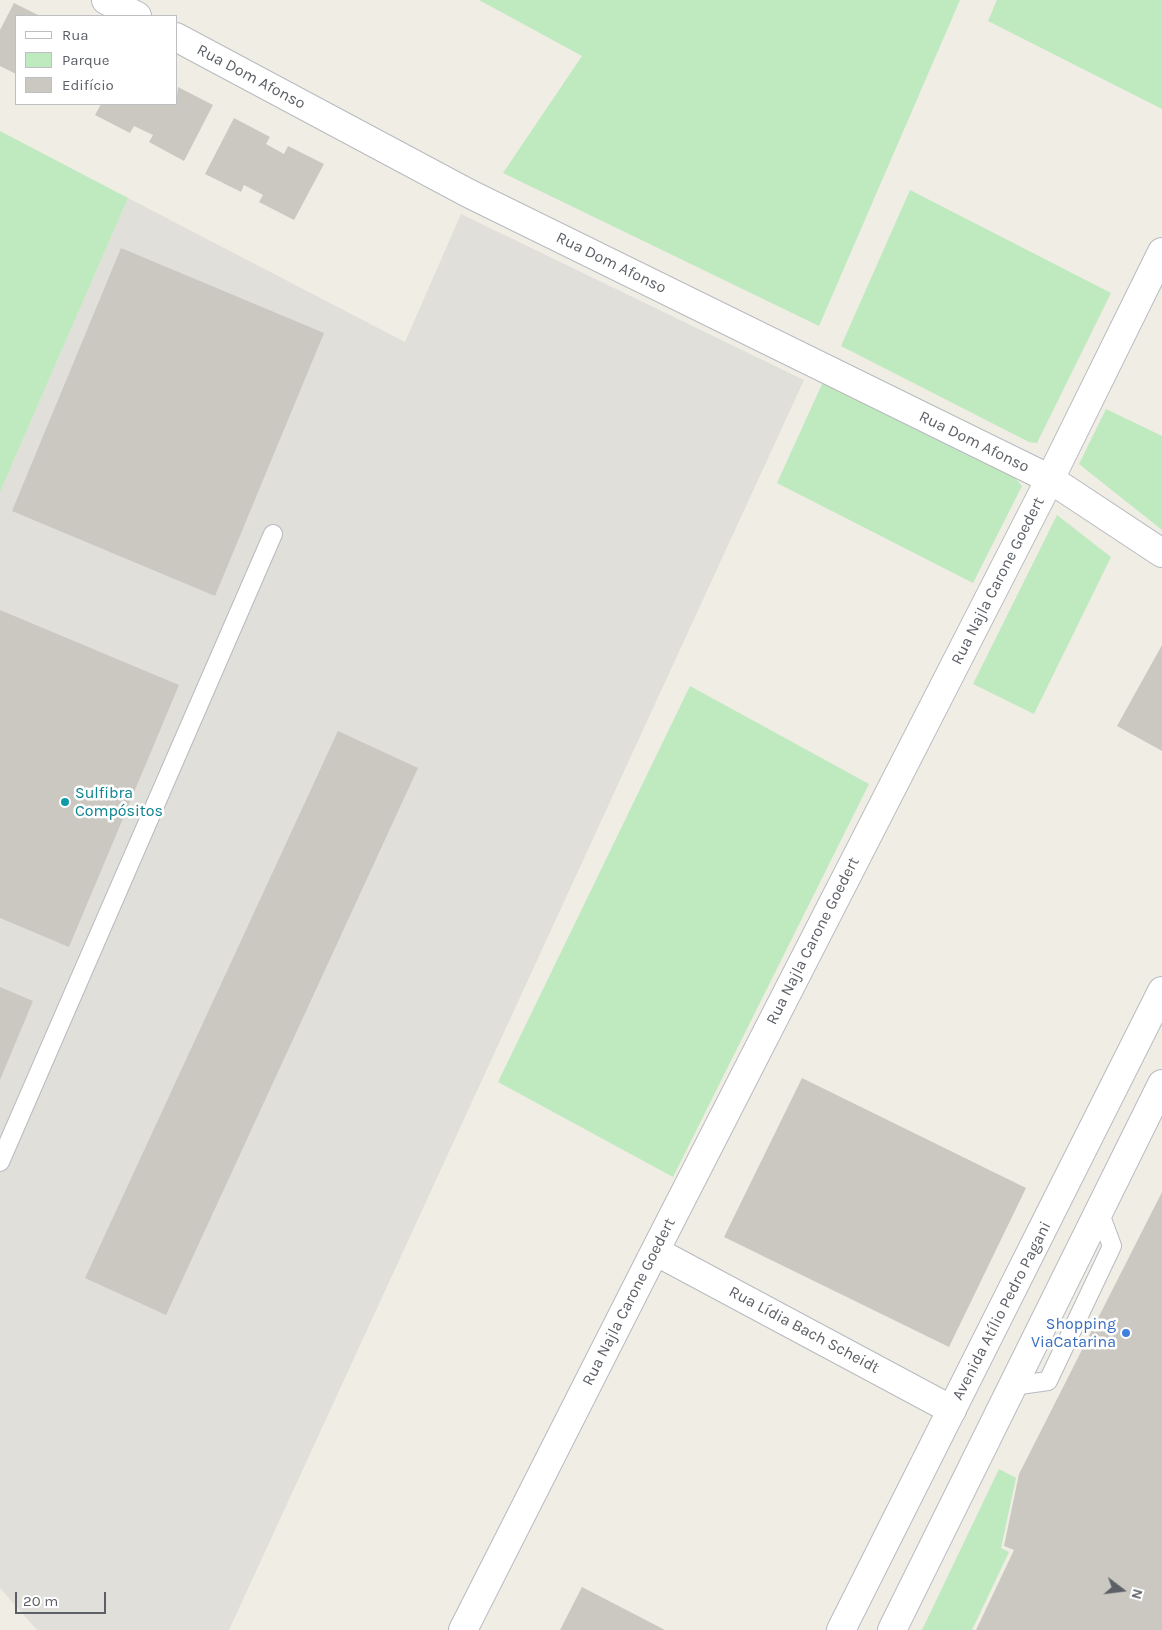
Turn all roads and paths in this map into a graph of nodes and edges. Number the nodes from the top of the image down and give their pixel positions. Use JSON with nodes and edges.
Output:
{"nodes":[{"id":1,"x":106,"y":0,"type":"edge"},
{"id":2,"x":135,"y":15,"type":"edge"},
{"id":3,"x":178,"y":38,"type":"edge"},
{"id":4,"x":1162,"y":252,"type":"edge"},
{"id":5,"x":1050,"y":479,"type":"junction"},
{"id":6,"x":273,"y":534,"type":"dead end"},
{"id":7,"x":1162,"y":553,"type":"edge"},
{"id":8,"x":1162,"y":991,"type":"edge"},
{"id":9,"x":1162,"y":1084,"type":"edge"},
{"id":10,"x":0,"y":1162,"type":"edge"},
{"id":11,"x":655,"y":1251,"type":"junction"},
{"id":12,"x":952,"y":1410,"type":"junction"},
{"id":13,"x":463,"y":1630,"type":"edge"},
{"id":14,"x":841,"y":1630,"type":"edge"},
{"id":15,"x":892,"y":1630,"type":"edge"}],
"edges":[{"from":1,"to":2,"type":"street"},
{"from":3,"to":5,"type":"street","name":"Rua Dom Afonso"},
{"from":4,"to":5,"type":"street","name":"Rua Najla Carone Goedert"},
{"from":5,"to":7,"type":"street","name":"Rua Dom Afonso"},
{"from":5,"to":11,"type":"street","name":"Rua Najla Carone Goedert"},
{"from":6,"to":10,"type":"lane"},
{"from":8,"to":12,"type":"street","name":"Avenida Atílio Pedro Pagani"},
{"from":9,"to":15,"type":"street"},
{"from":11,"to":12,"type":"street","name":"Rua Lídia Bach Scheidt"},
{"from":11,"to":13,"type":"street","name":"Rua Najla Carone Goedert"},
{"from":12,"to":14,"type":"street","name":"Avenida Atílio Pedro Pagani"}]}
